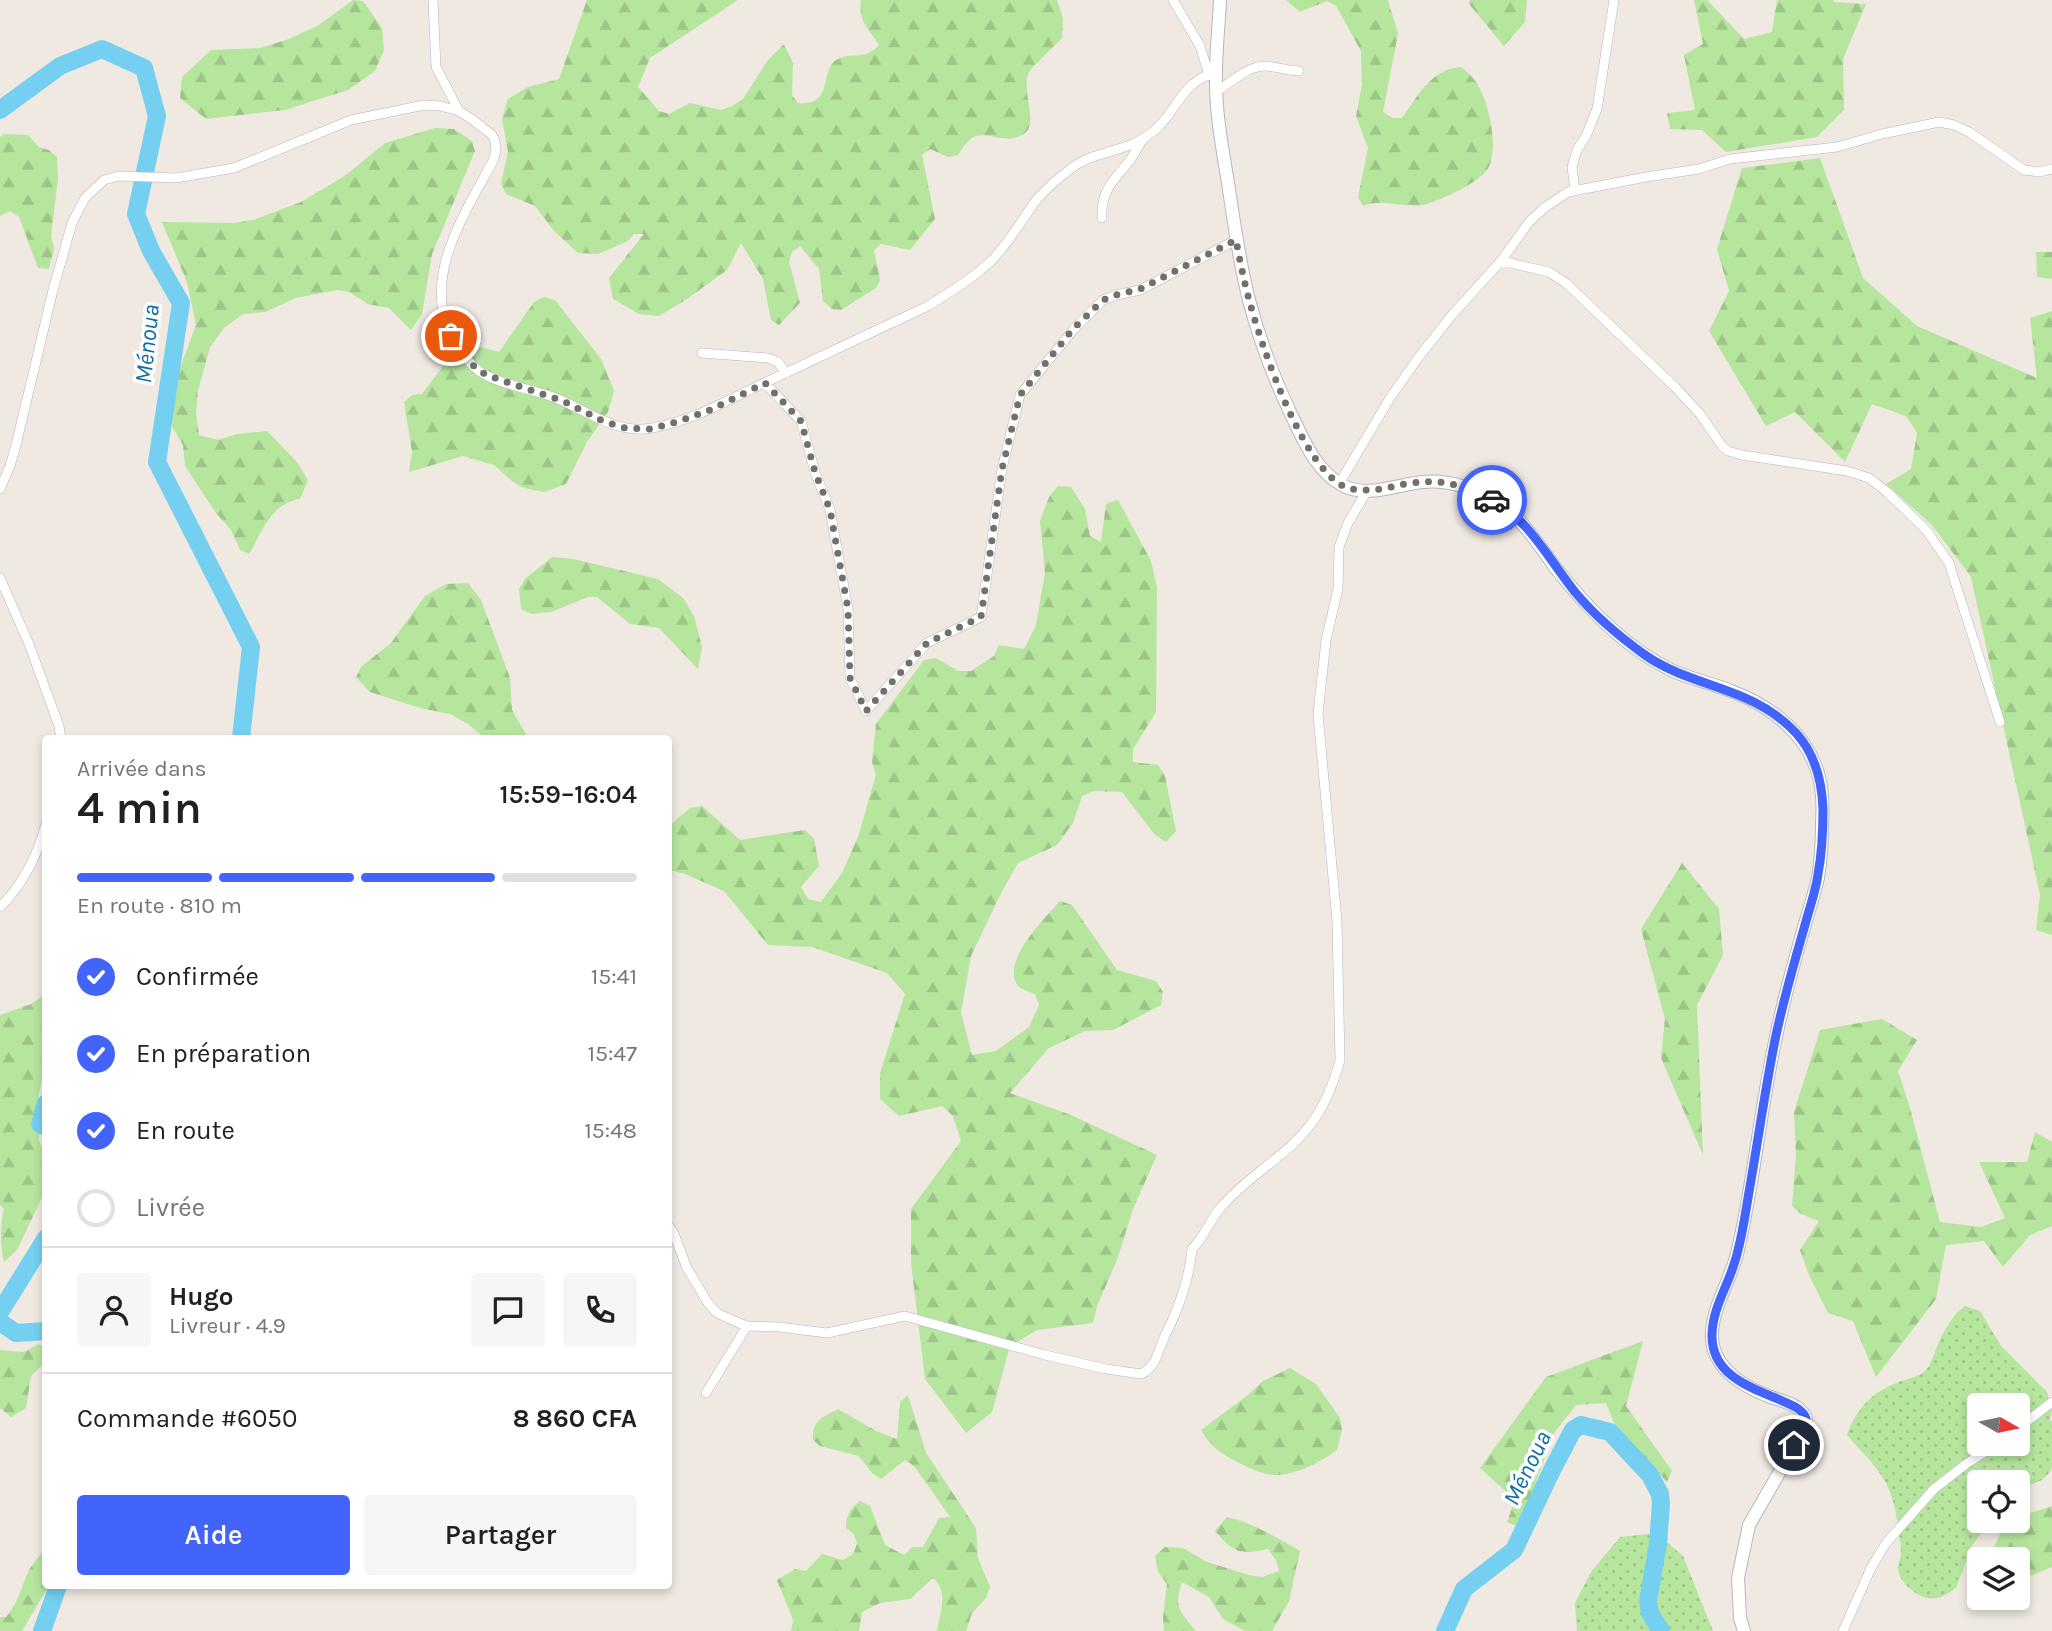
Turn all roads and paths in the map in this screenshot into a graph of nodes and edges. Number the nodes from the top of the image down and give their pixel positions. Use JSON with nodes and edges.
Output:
{"nodes":[{"id":1,"x":433,"y":0,"type":"edge"},
{"id":2,"x":1173,"y":0,"type":"edge"},
{"id":3,"x":1220,"y":0,"type":"edge"},
{"id":4,"x":1614,"y":0,"type":"edge"},
{"id":5,"x":1299,"y":71,"type":"dead end"},
{"id":6,"x":1213,"y":74,"type":"junction"},
{"id":7,"x":1217,"y":91,"type":"junction"},
{"id":8,"x":459,"y":111,"type":"junction"},
{"id":9,"x":1142,"y":141,"type":"junction"},
{"id":10,"x":2052,"y":169,"type":"edge"},
{"id":11,"x":1575,"y":190,"type":"junction"},
{"id":12,"x":1102,"y":218,"type":"dead end"},
{"id":13,"x":1236,"y":240,"type":"junction"},
{"id":14,"x":1501,"y":261,"type":"junction"},
{"id":15,"x":702,"y":353,"type":"dead end"},
{"id":16,"x":786,"y":373,"type":"junction"},
{"id":17,"x":765,"y":383,"type":"junction"},
{"id":18,"x":1339,"y":484,"type":"junction"},
{"id":19,"x":0,"y":489,"type":"edge"},
{"id":20,"x":1367,"y":491,"type":"junction"},
{"id":21,"x":0,"y":578,"type":"edge"},
{"id":22,"x":2000,"y":722,"type":"dead end"},
{"id":23,"x":60,"y":735,"type":"edge"},
{"id":24,"x":42,"y":836,"type":"edge"},
{"id":25,"x":0,"y":907,"type":"edge"},
{"id":26,"x":672,"y":1231,"type":"edge"},
{"id":27,"x":747,"y":1325,"type":"junction"},
{"id":28,"x":706,"y":1393,"type":"dead end"},
{"id":29,"x":2052,"y":1402,"type":"edge"},
{"id":30,"x":2030,"y":1419,"type":"edge"},
{"id":31,"x":1978,"y":1456,"type":"edge"},
{"id":32,"x":1744,"y":1631,"type":"edge"},
{"id":33,"x":1843,"y":1631,"type":"edge"}],
"edges":[{"from":1,"to":8,"type":"street"},
{"from":2,"to":6,"type":"street"},
{"from":3,"to":6,"type":"street"},
{"from":4,"to":11,"type":"street"},
{"from":5,"to":7,"type":"street"},
{"from":6,"to":7,"type":"street"},
{"from":6,"to":9,"type":"street"},
{"from":7,"to":13,"type":"street"},
{"from":8,"to":17,"type":"street"},
{"from":8,"to":19,"type":"street"},
{"from":9,"to":12,"type":"street"},
{"from":9,"to":16,"type":"street"},
{"from":10,"to":11,"type":"street"},
{"from":11,"to":14,"type":"street"},
{"from":13,"to":17,"type":"street"},
{"from":13,"to":18,"type":"street"},
{"from":14,"to":18,"type":"street"},
{"from":14,"to":22,"type":"street"},
{"from":15,"to":16,"type":"street"},
{"from":16,"to":17,"type":"street"},
{"from":18,"to":20,"type":"street"},
{"from":20,"to":27,"type":"street"},
{"from":20,"to":32,"type":"street"},
{"from":21,"to":23,"type":"street"},
{"from":24,"to":25,"type":"street"},
{"from":26,"to":27,"type":"street"},
{"from":27,"to":28,"type":"street"},
{"from":29,"to":30,"type":"street"},
{"from":31,"to":33,"type":"street"}]}
